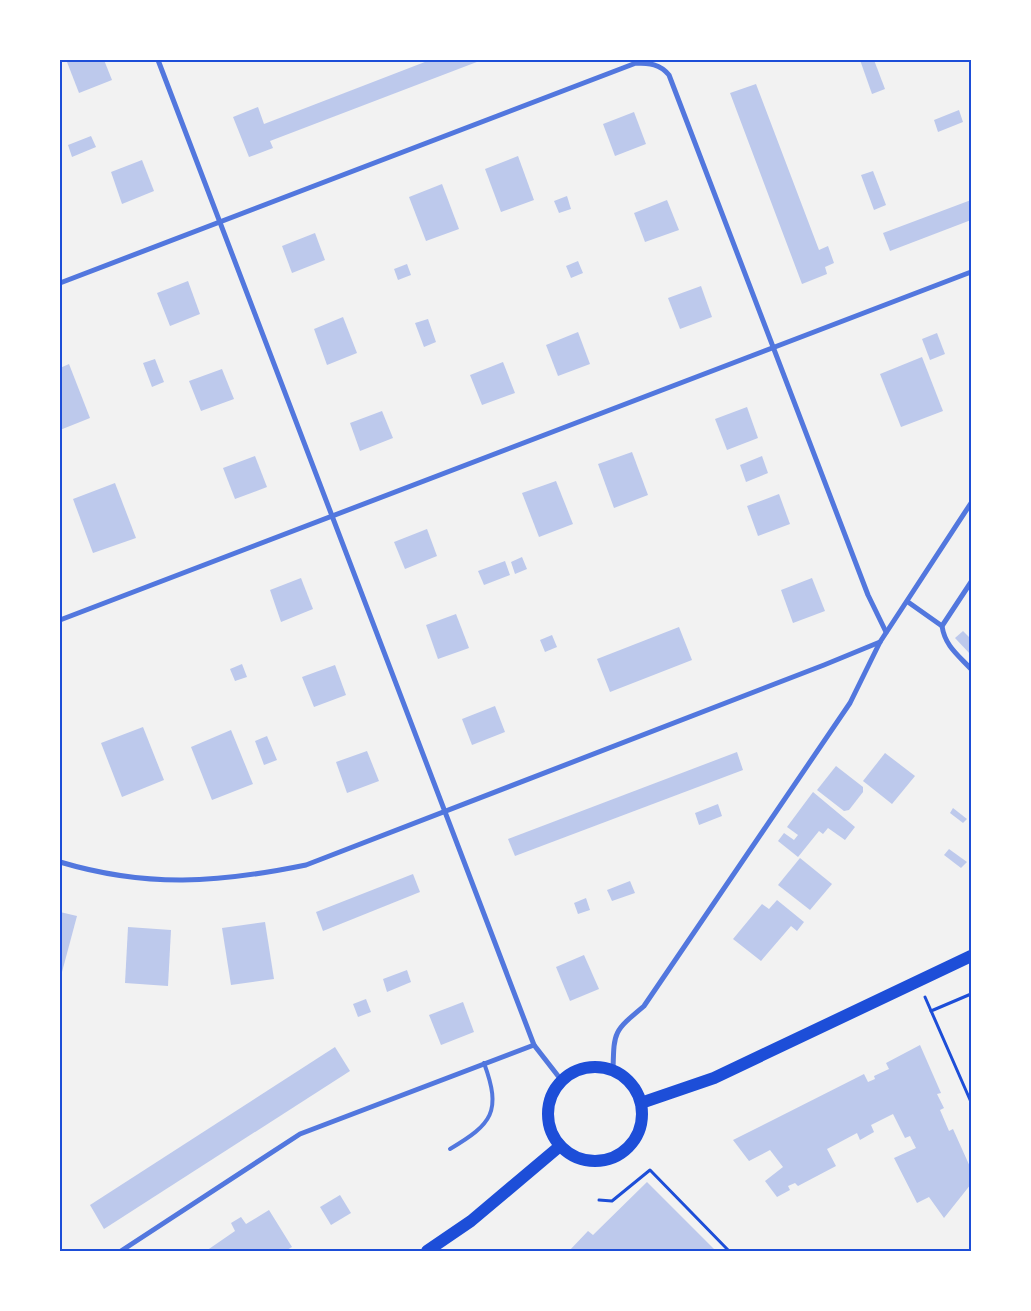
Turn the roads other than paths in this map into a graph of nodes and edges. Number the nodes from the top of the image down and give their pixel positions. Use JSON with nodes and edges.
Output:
{"nodes":[{"id":1,"x":158,"y":60,"type":"edge"},
{"id":2,"x":219,"y":221,"type":"junction"},
{"id":3,"x":971,"y":272,"type":"edge"},
{"id":4,"x":60,"y":283,"type":"edge"},
{"id":5,"x":774,"y":348,"type":"junction"},
{"id":6,"x":971,"y":503,"type":"edge"},
{"id":7,"x":331,"y":516,"type":"junction"},
{"id":8,"x":971,"y":582,"type":"edge"},
{"id":9,"x":908,"y":602,"type":"junction"},
{"id":10,"x":60,"y":620,"type":"edge"},
{"id":11,"x":942,"y":626,"type":"junction"},
{"id":12,"x":886,"y":632,"type":"junction"},
{"id":13,"x":880,"y":642,"type":"junction"},
{"id":14,"x":969,"y":667,"type":"edge"},
{"id":15,"x":444,"y":813,"type":"junction"},
{"id":16,"x":60,"y":862,"type":"edge"},
{"id":17,"x":971,"y":956,"type":"edge"},
{"id":18,"x":534,"y":1045,"type":"junction"},
{"id":19,"x":484,"y":1063,"type":"junction"},
{"id":20,"x":613,"y":1071,"type":"junction"},
{"id":21,"x":562,"y":1081,"type":"junction"},
{"id":22,"x":641,"y":1104,"type":"junction"},
{"id":23,"x":560,"y":1146,"type":"junction"},
{"id":24,"x":450,"y":1149,"type":"dead end"},
{"id":25,"x":121,"y":1251,"type":"edge"},
{"id":26,"x":427,"y":1251,"type":"edge"}],
"edges":[{"from":1,"to":2,"type":"street"},
{"from":2,"to":4,"type":"street"},
{"from":2,"to":5,"type":"street"},
{"from":2,"to":7,"type":"street"},
{"from":3,"to":5,"type":"street"},
{"from":5,"to":7,"type":"street"},
{"from":5,"to":12,"type":"street"},
{"from":6,"to":9,"type":"street"},
{"from":7,"to":10,"type":"street"},
{"from":7,"to":15,"type":"street"},
{"from":8,"to":11,"type":"street"},
{"from":9,"to":11,"type":"street"},
{"from":9,"to":12,"type":"street"},
{"from":11,"to":14,"type":"street"},
{"from":12,"to":13,"type":"street"},
{"from":13,"to":15,"type":"street"},
{"from":13,"to":20,"type":"street"},
{"from":15,"to":16,"type":"street"},
{"from":15,"to":18,"type":"street"},
{"from":17,"to":22,"type":"main road"},
{"from":18,"to":19,"type":"street"},
{"from":18,"to":21,"type":"street"},
{"from":19,"to":24,"type":"lane"},
{"from":19,"to":25,"type":"street"},
{"from":20,"to":21,"type":"main road"},
{"from":20,"to":22,"type":"main road"},
{"from":21,"to":23,"type":"main road"},
{"from":22,"to":23,"type":"main road"},
{"from":23,"to":26,"type":"main road"}]}
